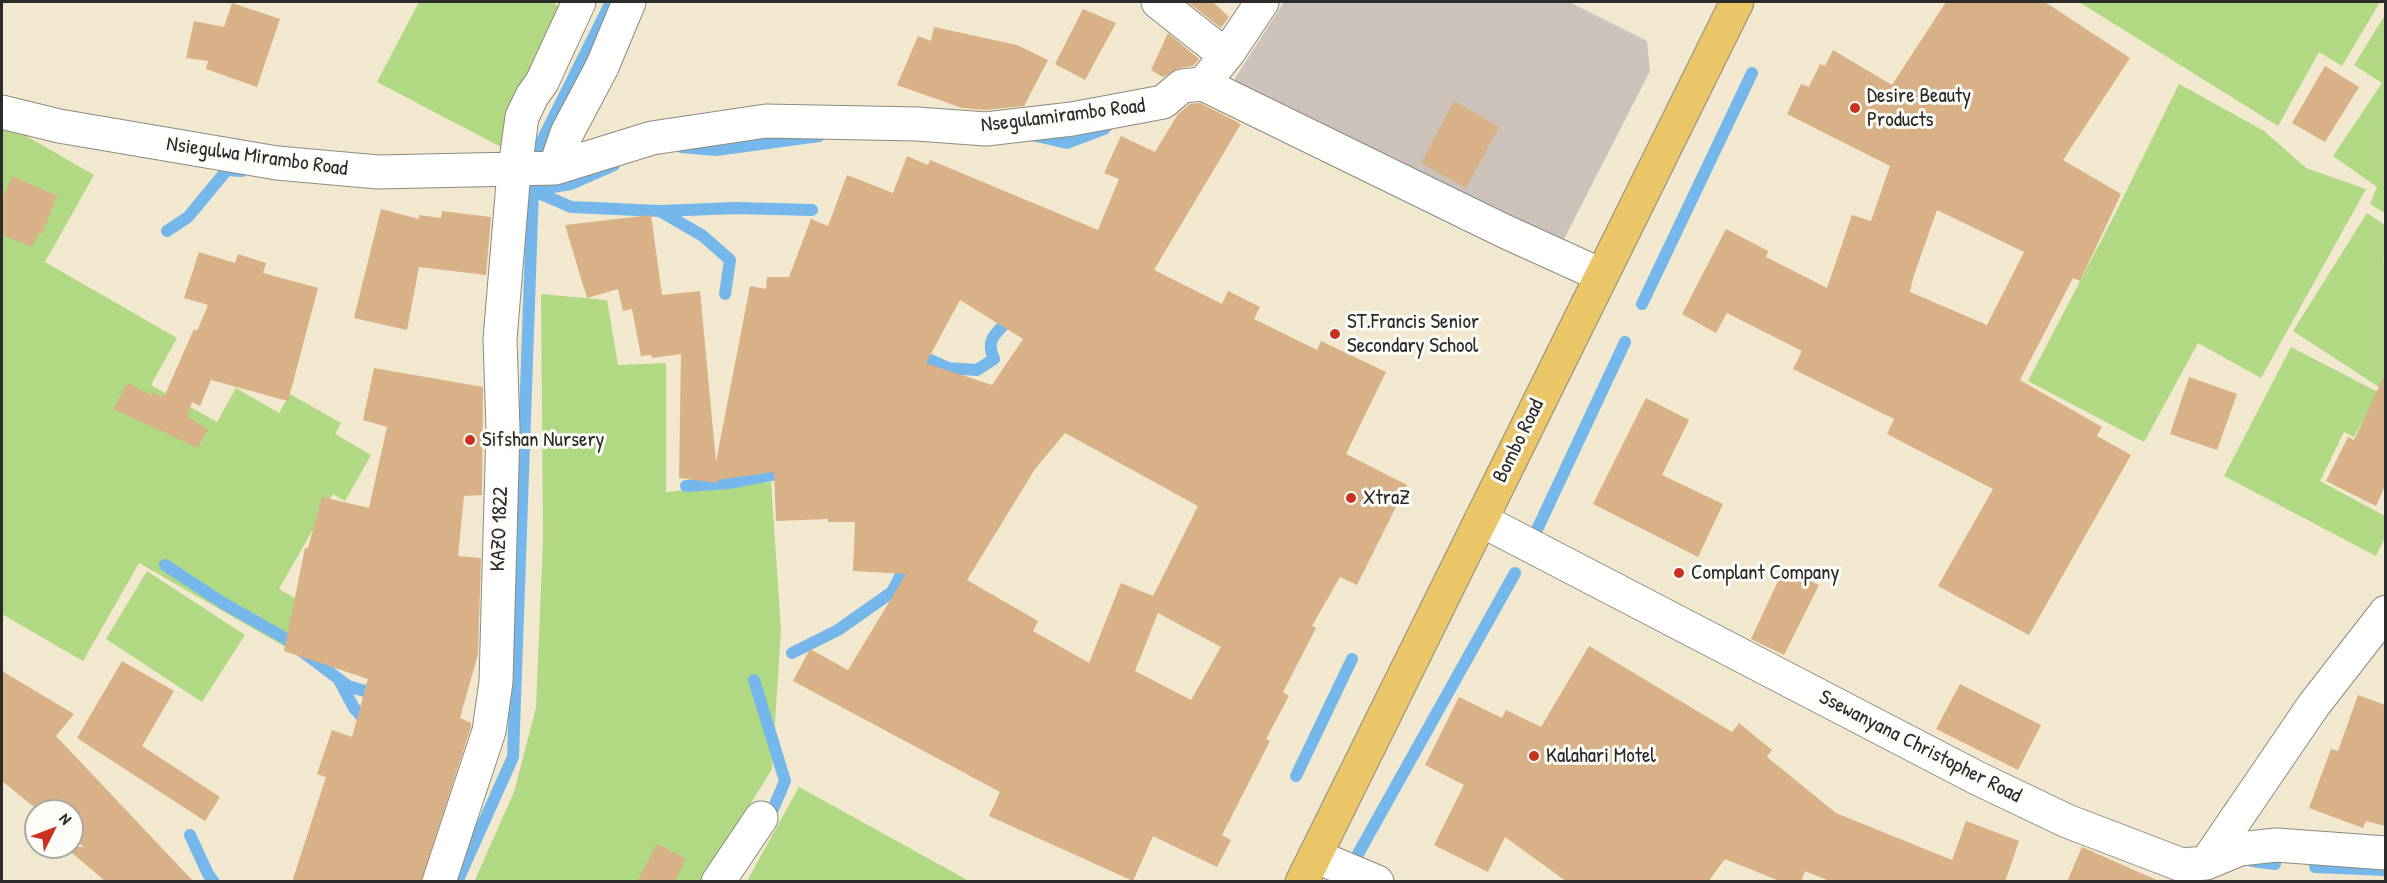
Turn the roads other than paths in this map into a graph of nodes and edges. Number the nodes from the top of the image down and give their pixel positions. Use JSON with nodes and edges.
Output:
{"nodes":[{"id":1,"x":579,"y":2,"type":"edge"},
{"id":2,"x":628,"y":2,"type":"edge"},
{"id":3,"x":1158,"y":2,"type":"edge"},
{"id":4,"x":1262,"y":2,"type":"edge"},
{"id":5,"x":1737,"y":2,"type":"edge"},
{"id":6,"x":1228,"y":53,"type":"junction"},
{"id":7,"x":1203,"y":84,"type":"junction"},
{"id":8,"x":2,"y":111,"type":"edge"},
{"id":9,"x":555,"y":168,"type":"junction"},
{"id":10,"x":516,"y":169,"type":"junction"},
{"id":11,"x":1601,"y":275,"type":"junction"},
{"id":12,"x":1481,"y":520,"type":"junction"},
{"id":13,"x":2385,"y":612,"type":"edge"},
{"id":14,"x":760,"y":818,"type":"dead end"},
{"id":15,"x":2385,"y":853,"type":"edge"},
{"id":16,"x":2206,"y":863,"type":"junction"},
{"id":17,"x":1309,"y":869,"type":"edge"},
{"id":18,"x":439,"y":882,"type":"edge"},
{"id":19,"x":718,"y":882,"type":"edge"},
{"id":20,"x":1377,"y":882,"type":"edge"}],
"edges":[{"from":1,"to":10,"type":"street","name":"KAZO 1822"},
{"from":2,"to":9,"type":"street"},
{"from":3,"to":6,"type":"street"},
{"from":4,"to":6,"type":"street"},
{"from":5,"to":11,"type":"main road","name":"Bombo Road"},
{"from":6,"to":7,"type":"street"},
{"from":7,"to":9,"type":"street","name":"Nsegulamirambo Road"},
{"from":7,"to":11,"type":"street"},
{"from":8,"to":10,"type":"street","name":"Nsiegulwa Mirambo Road"},
{"from":9,"to":10,"type":"street","name":"Nsegulamirambo Road"},
{"from":10,"to":18,"type":"street","name":"KAZO 1822"},
{"from":11,"to":12,"type":"main road","name":"Bombo Road"},
{"from":12,"to":16,"type":"street","name":"Ssewanyana Christopher Road"},
{"from":12,"to":17,"type":"main road","name":"Bombo Road"},
{"from":13,"to":16,"type":"street"},
{"from":14,"to":19,"type":"street"},
{"from":15,"to":16,"type":"street","name":"Ssewanyana Christopher Road"},
{"from":17,"to":20,"type":"street"}]}
